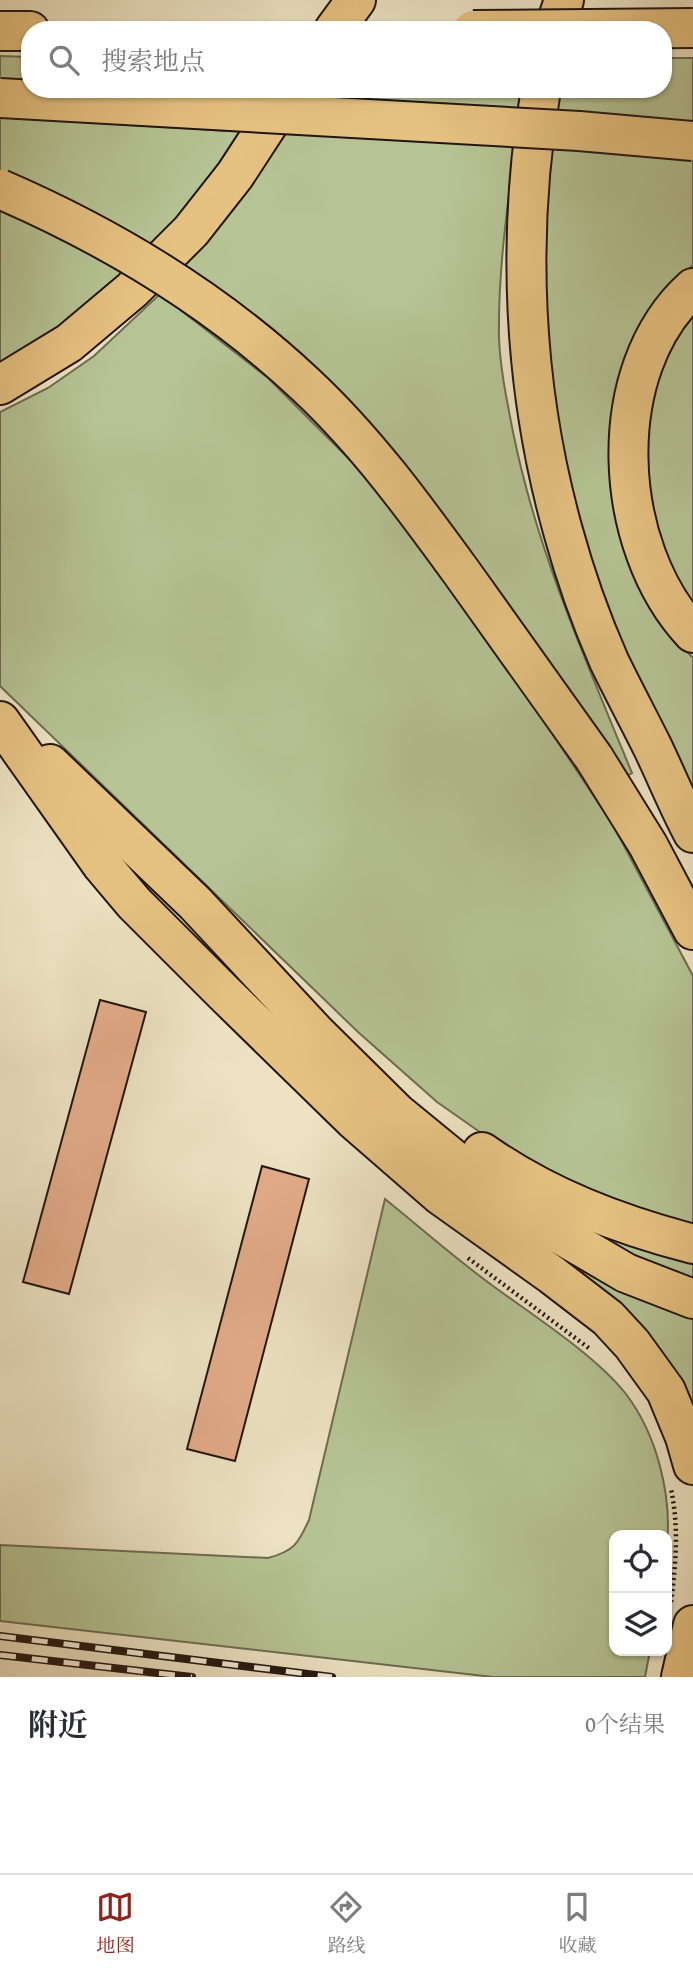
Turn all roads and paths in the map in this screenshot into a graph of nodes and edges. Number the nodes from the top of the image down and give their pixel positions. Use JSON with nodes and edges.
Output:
{"nodes":[{"id":1,"x":356,"y":0,"type":"edge"},
{"id":2,"x":564,"y":0,"type":"edge"},
{"id":3,"x":341,"y":21,"type":"edge"},
{"id":4,"x":557,"y":21,"type":"edge"},
{"id":5,"x":672,"y":28,"type":"edge"},
{"id":6,"x":693,"y":28,"type":"edge"},
{"id":7,"x":0,"y":31,"type":"edge"},
{"id":8,"x":21,"y":31,"type":"edge"},
{"id":9,"x":285,"y":98,"type":"edge"},
{"id":10,"x":540,"y":98,"type":"edge"},
{"id":11,"x":0,"y":99,"type":"edge"},
{"id":12,"x":693,"y":141,"type":"edge"},
{"id":13,"x":0,"y":189,"type":"edge"},
{"id":14,"x":693,"y":288,"type":"edge"},
{"id":15,"x":0,"y":385,"type":"edge"},
{"id":16,"x":693,"y":633,"type":"edge"},
{"id":17,"x":0,"y":719,"type":"edge"},
{"id":18,"x":82,"y":815,"type":"junction"},
{"id":19,"x":693,"y":833,"type":"edge"},
{"id":20,"x":693,"y":930,"type":"edge"},
{"id":21,"x":237,"y":946,"type":"junction"},
{"id":22,"x":693,"y":1244,"type":"edge"},
{"id":23,"x":458,"y":1250,"type":"dead end"},
{"id":24,"x":693,"y":1300,"type":"edge"},
{"id":25,"x":598,"y":1356,"type":"dead end"},
{"id":26,"x":681,"y":1473,"type":"edge"},
{"id":27,"x":681,"y":1618,"type":"edge"},
{"id":28,"x":681,"y":1677,"type":"edge"}],
"edges":[{"from":1,"to":3,"type":"highway"},
{"from":2,"to":4,"type":"highway"},
{"from":5,"to":6,"type":"highway","bridge":true},
{"from":7,"to":8,"type":"highway"},
{"from":9,"to":15,"type":"highway"},
{"from":10,"to":19,"type":"highway"},
{"from":11,"to":12,"type":"highway","bridge":true},
{"from":13,"to":20,"type":"highway","bridge":true},
{"from":14,"to":16,"type":"highway"},
{"from":17,"to":18,"type":"highway"},
{"from":18,"to":21,"type":"highway"},
{"from":18,"to":26,"type":"highway"},
{"from":21,"to":22,"type":"highway"},
{"from":21,"to":24,"type":"highway"},
{"from":23,"to":25,"type":"path"},
{"from":26,"to":27,"type":"path"},
{"from":27,"to":28,"type":"highway"}]}
